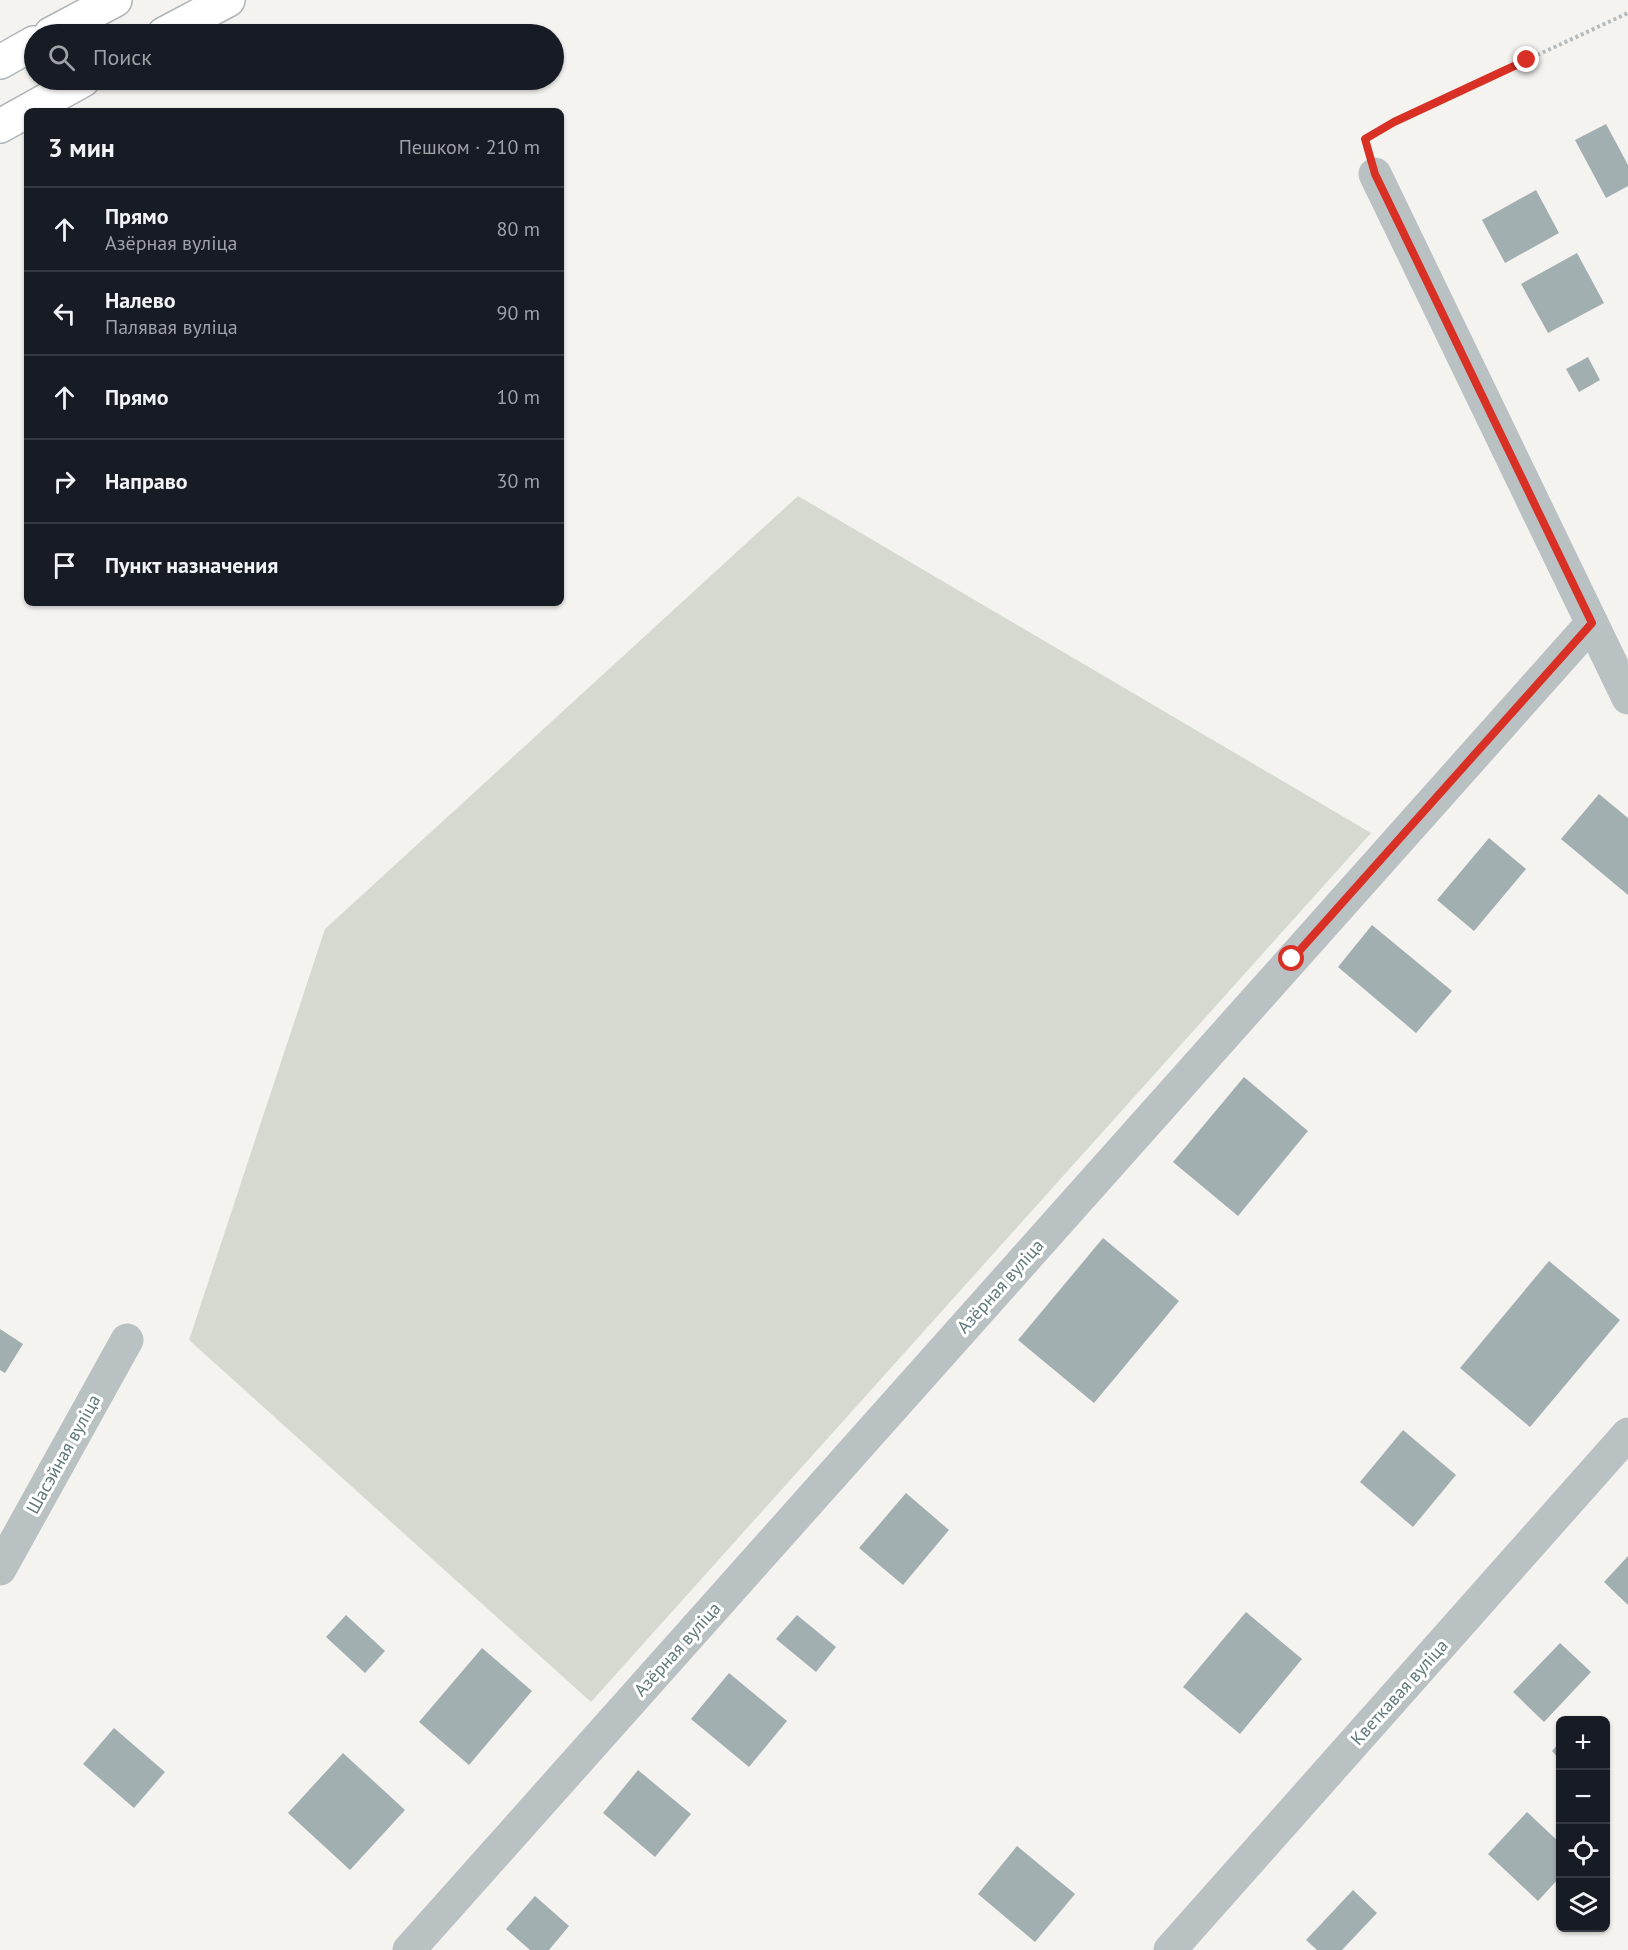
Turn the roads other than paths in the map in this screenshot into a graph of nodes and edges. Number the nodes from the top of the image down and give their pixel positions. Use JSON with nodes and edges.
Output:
{"nodes":[{"id":1,"x":115,"y":0,"type":"edge"},
{"id":2,"x":228,"y":0,"type":"edge"},
{"id":3,"x":70,"y":24,"type":"edge"},
{"id":4,"x":183,"y":24,"type":"edge"},
{"id":5,"x":24,"y":49,"type":"edge"},
{"id":6,"x":0,"y":62,"type":"edge"},
{"id":7,"x":65,"y":90,"type":"edge"},
{"id":8,"x":32,"y":108,"type":"edge"},
{"id":9,"x":24,"y":113,"type":"edge"},
{"id":10,"x":0,"y":126,"type":"edge"},
{"id":11,"x":1375,"y":174,"type":"road end"},
{"id":12,"x":1592,"y":623,"type":"junction"},
{"id":13,"x":1628,"y":698,"type":"edge"},
{"id":14,"x":127,"y":1340,"type":"dead end"},
{"id":15,"x":1628,"y":1434,"type":"edge"},
{"id":16,"x":0,"y":1569,"type":"edge"},
{"id":17,"x":409,"y":1950,"type":"edge"},
{"id":18,"x":1170,"y":1950,"type":"edge"}],
"edges":[{"from":1,"to":3,"type":"highway"},
{"from":2,"to":4,"type":"highway"},
{"from":5,"to":6,"type":"highway"},
{"from":7,"to":8,"type":"highway"},
{"from":9,"to":10,"type":"highway"},
{"from":11,"to":12,"type":"street"},
{"from":12,"to":13,"type":"street"},
{"from":12,"to":17,"type":"street","name":"Азёрная вуліца"},
{"from":14,"to":16,"type":"street","name":"Шасэйная вуліца"},
{"from":15,"to":18,"type":"street","name":"Кветкавая вуліца"}]}
